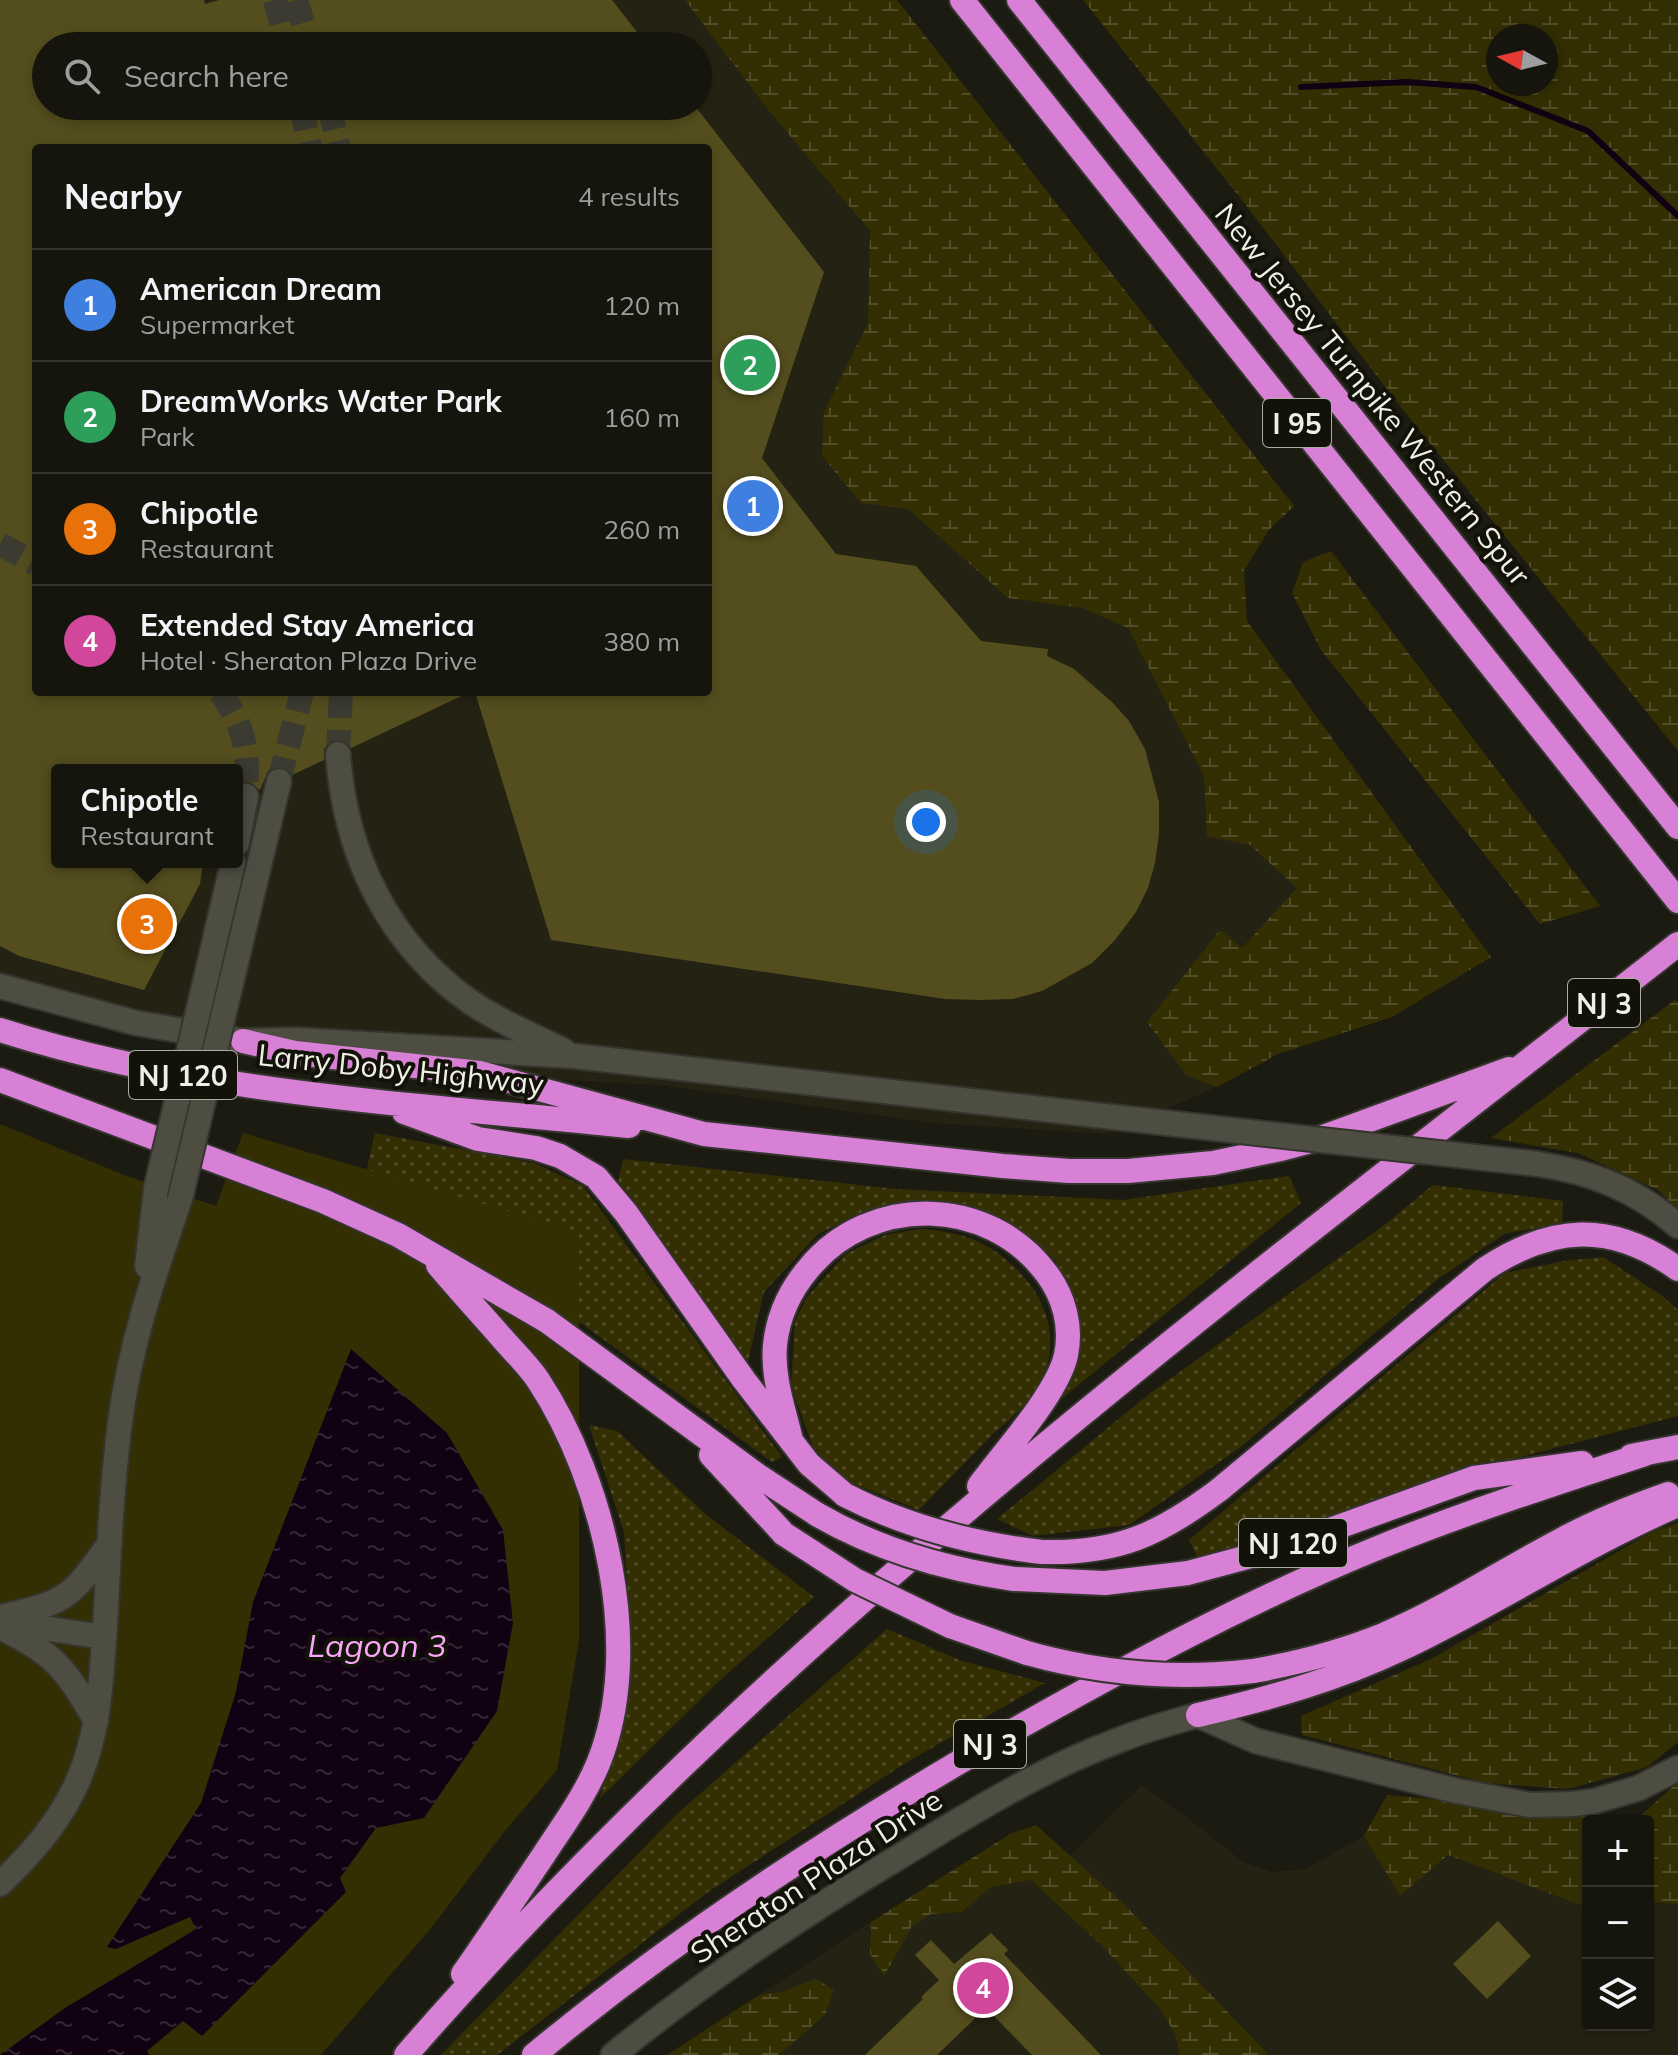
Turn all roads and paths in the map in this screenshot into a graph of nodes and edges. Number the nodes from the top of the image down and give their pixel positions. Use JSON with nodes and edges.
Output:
{"nodes":[{"id":1,"x":962,"y":0,"type":"edge"},
{"id":2,"x":1019,"y":0,"type":"edge"},
{"id":3,"x":338,"y":754,"type":"tunnel mouth"},
{"id":4,"x":279,"y":781,"type":"tunnel mouth"},
{"id":5,"x":246,"y":796,"type":"tunnel mouth"},
{"id":6,"x":243,"y":812,"type":"edge"},
{"id":7,"x":1673,"y":821,"type":"edge"},
{"id":8,"x":232,"y":868,"type":"edge"},
{"id":9,"x":1678,"y":901,"type":"edge"},
{"id":10,"x":1678,"y":944,"type":"edge"},
{"id":11,"x":0,"y":986,"type":"edge"},
{"id":12,"x":0,"y":1030,"type":"edge"},
{"id":13,"x":243,"y":1041,"type":"junction"},
{"id":14,"x":574,"y":1056,"type":"junction"},
{"id":15,"x":1530,"y":1061,"type":"junction"},
{"id":16,"x":0,"y":1080,"type":"edge"},
{"id":17,"x":370,"y":1099,"type":"junction"},
{"id":18,"x":704,"y":1134,"type":"junction"},
{"id":19,"x":1678,"y":1226,"type":"edge"},
{"id":20,"x":425,"y":1252,"type":"junction"},
{"id":21,"x":1678,"y":1269,"type":"edge"},
{"id":22,"x":143,"y":1308,"type":"junction"},
{"id":23,"x":674,"y":1415,"type":"junction"},
{"id":24,"x":791,"y":1440,"type":"junction"},
{"id":25,"x":1678,"y":1447,"type":"edge"},
{"id":26,"x":1645,"y":1454,"type":"junction"},
{"id":27,"x":1678,"y":1490,"type":"edge"},
{"id":28,"x":1678,"y":1505,"type":"edge"},
{"id":29,"x":954,"y":1519,"type":"junction"},
{"id":30,"x":110,"y":1543,"type":"junction"},
{"id":31,"x":0,"y":1622,"type":"edge"},
{"id":32,"x":104,"y":1637,"type":"junction"},
{"id":33,"x":1198,"y":1715,"type":"junction"},
{"id":34,"x":96,"y":1721,"type":"junction"},
{"id":35,"x":1678,"y":1768,"type":"edge"},
{"id":36,"x":0,"y":1884,"type":"edge"},
{"id":37,"x":413,"y":2047,"type":"edge"},
{"id":38,"x":534,"y":2055,"type":"edge"},
{"id":39,"x":613,"y":2055,"type":"edge"}],
"edges":[{"from":1,"to":9,"type":"highway","number":"I 95"},
{"from":2,"to":7,"type":"highway","name":"New Jersey Turnpike Western Spur","number":"I 95"},
{"from":3,"to":14,"type":"street"},
{"from":4,"to":22,"type":"street","bridge":true},
{"from":5,"to":6,"type":"street"},
{"from":8,"to":22,"type":"street","bridge":true},
{"from":10,"to":15,"type":"highway","number":"NJ 3"},
{"from":11,"to":13,"type":"street"},
{"from":12,"to":17,"type":"highway","name":"Larry Doby Highway","number":"NJ 120"},
{"from":13,"to":14,"type":"street"},
{"from":13,"to":18,"type":"highway"},
{"from":14,"to":19,"type":"street","bridge":true},
{"from":15,"to":18,"type":"highway","number":"NJ 120"},
{"from":15,"to":29,"type":"highway","number":"NJ 3"},
{"from":16,"to":20,"type":"highway","number":"NJ 120"},
{"from":17,"to":18,"type":"highway","name":"Larry Doby Highway","number":"NJ 120"},
{"from":17,"to":24,"type":"highway"},
{"from":20,"to":23,"type":"highway","number":"NJ 120"},
{"from":20,"to":37,"type":"highway"},
{"from":21,"to":24,"type":"highway","bridge":true},
{"from":22,"to":30,"type":"street"},
{"from":23,"to":26,"type":"highway","number":"NJ 120","bridge":true},
{"from":23,"to":27,"type":"highway","bridge":true},
{"from":24,"to":29,"type":"highway"},
{"from":25,"to":26,"type":"highway","number":"NJ 3"},
{"from":26,"to":38,"type":"highway","number":"NJ 3"},
{"from":28,"to":33,"type":"highway"},
{"from":29,"to":37,"type":"highway","number":"NJ 3"},
{"from":30,"to":31,"type":"street"},
{"from":30,"to":32,"type":"street"},
{"from":31,"to":32,"type":"street"},
{"from":31,"to":34,"type":"street"},
{"from":32,"to":34,"type":"street"},
{"from":33,"to":35,"type":"street"},
{"from":33,"to":39,"type":"street","name":"Sheraton Plaza Drive"},
{"from":34,"to":36,"type":"street"}]}
